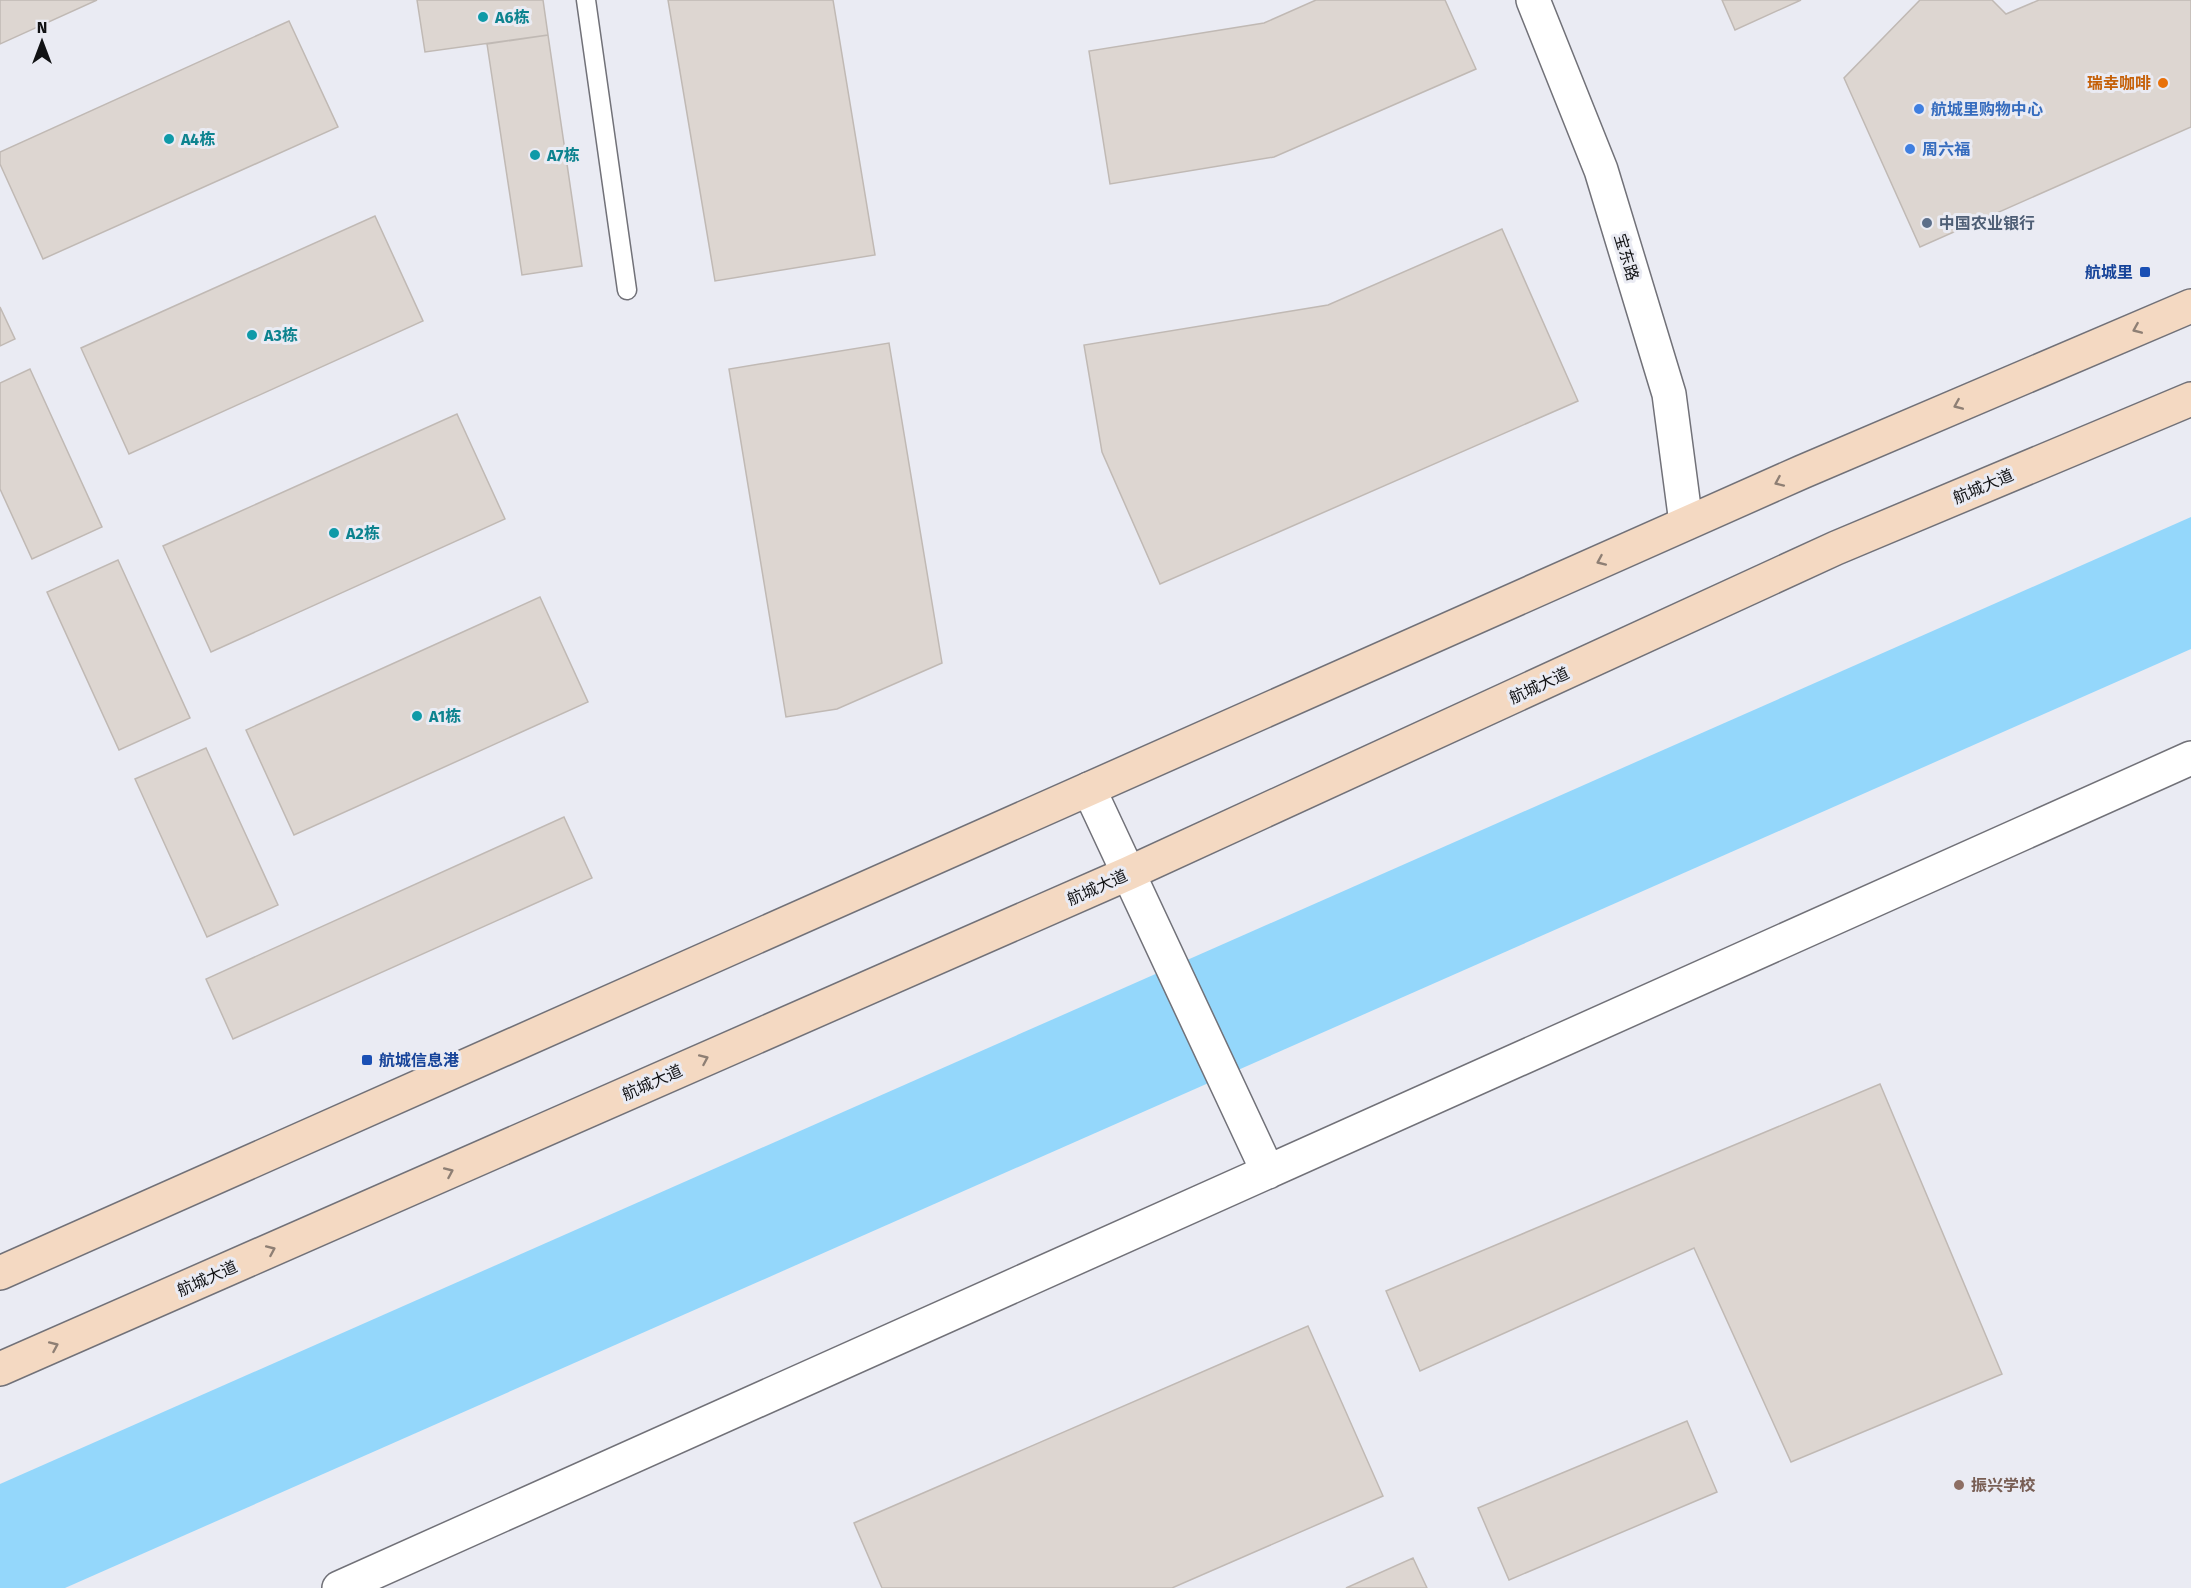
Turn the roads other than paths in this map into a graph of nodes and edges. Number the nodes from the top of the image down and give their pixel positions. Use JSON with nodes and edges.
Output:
{"nodes":[{"id":1,"x":586,"y":0,"type":"edge"},
{"id":2,"x":1533,"y":0,"type":"edge"},
{"id":3,"x":627,"y":290,"type":"dead end"},
{"id":4,"x":2191,"y":306,"type":"edge"},
{"id":5,"x":2191,"y":399,"type":"edge"},
{"id":6,"x":1686,"y":523,"type":"junction"},
{"id":7,"x":2191,"y":758,"type":"edge"},
{"id":8,"x":1089,"y":789,"type":"junction"},
{"id":9,"x":1129,"y":873,"type":"junction"},
{"id":10,"x":1264,"y":1163,"type":"junction"},
{"id":11,"x":0,"y":1273,"type":"edge"},
{"id":12,"x":0,"y":1369,"type":"edge"},
{"id":13,"x":339,"y":1588,"type":"edge"}],
"edges":[{"from":1,"to":3,"type":"lane"},
{"from":2,"to":6,"type":"street","name":"宝东路"},
{"from":4,"to":6,"type":"main road","one_way":true},
{"from":5,"to":9,"type":"main road","name":"航城大道"},
{"from":6,"to":8,"type":"main road","one_way":true},
{"from":7,"to":10,"type":"street"},
{"from":8,"to":9,"type":"street"},
{"from":8,"to":11,"type":"main road"},
{"from":9,"to":10,"type":"street"},
{"from":12,"to":9,"type":"main road","name":"航城大道","one_way":true},
{"from":10,"to":13,"type":"street"}]}
